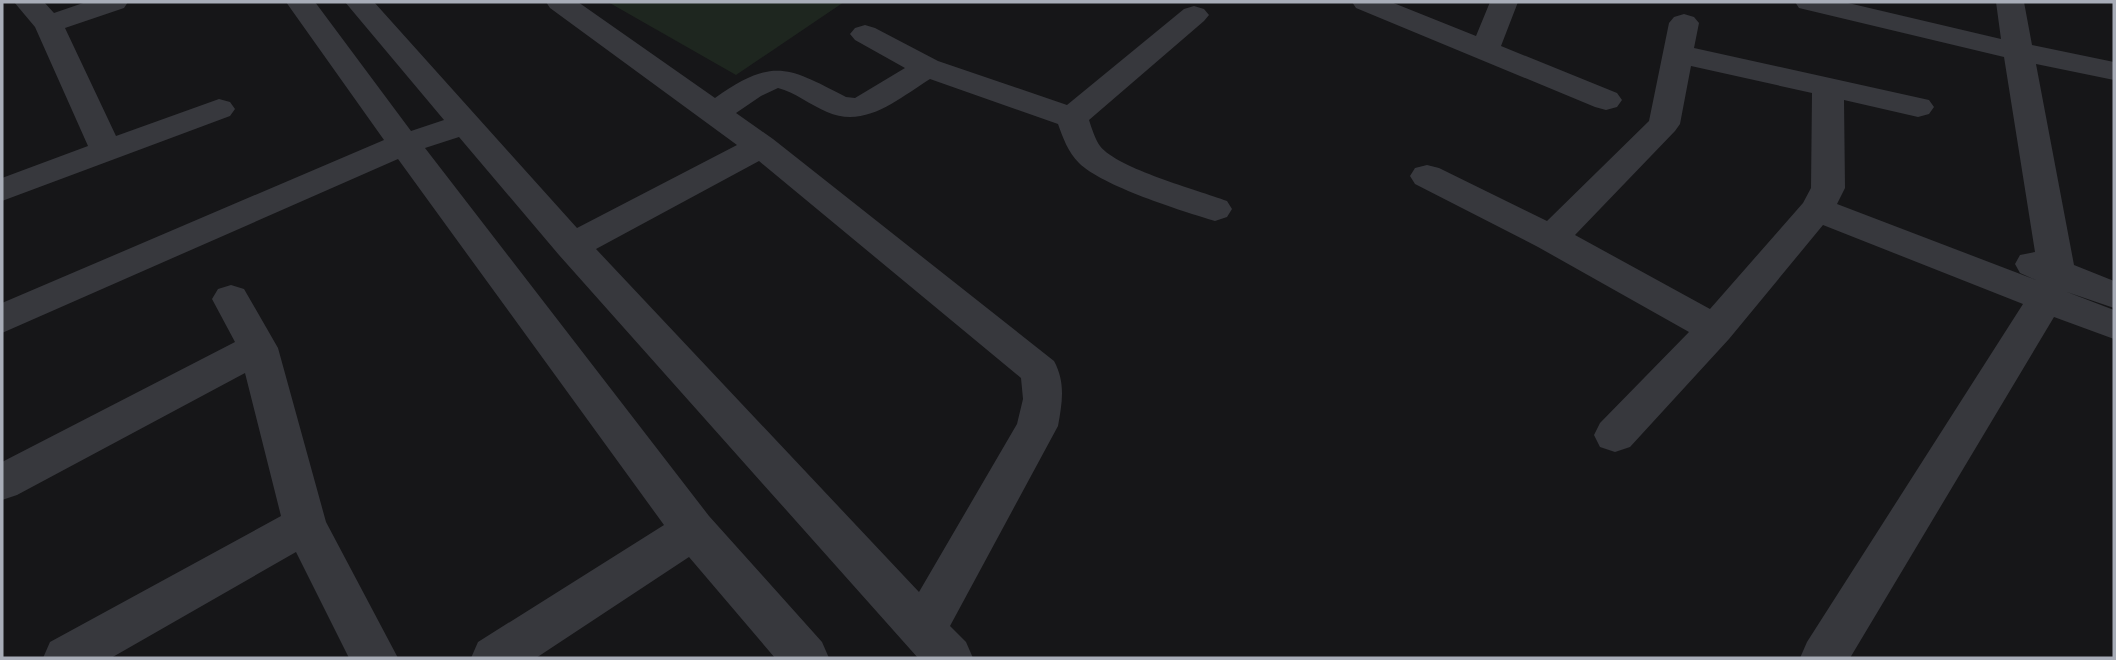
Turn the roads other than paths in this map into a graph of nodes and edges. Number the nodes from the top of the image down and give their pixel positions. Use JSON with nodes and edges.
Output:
{"nodes":[{"id":1,"x":114,"y":2,"type":"edge"},
{"id":2,"x":300,"y":2,"type":"edge"},
{"id":3,"x":359,"y":2,"type":"edge"},
{"id":4,"x":560,"y":2,"type":"edge"},
{"id":5,"x":1366,"y":2,"type":"edge"},
{"id":6,"x":1504,"y":2,"type":"edge"},
{"id":7,"x":1809,"y":2,"type":"edge"},
{"id":8,"x":2010,"y":2,"type":"edge"},
{"id":9,"x":38,"y":13,"type":"edge"},
{"id":10,"x":1194,"y":15,"type":"dead end"},
{"id":11,"x":864,"y":34,"type":"dead end"},
{"id":12,"x":1485,"y":50,"type":"junction"},
{"id":13,"x":2019,"y":52,"type":"junction"},
{"id":14,"x":927,"y":68,"type":"junction"},
{"id":15,"x":2114,"y":71,"type":"edge"},
{"id":16,"x":1828,"y":87,"type":"junction"},
{"id":17,"x":1606,"y":100,"type":"dead end"},
{"id":18,"x":1918,"y":107,"type":"dead end"},
{"id":19,"x":219,"y":109,"type":"dead end"},
{"id":20,"x":715,"y":113,"type":"junction"},
{"id":21,"x":1072,"y":118,"type":"junction"},
{"id":22,"x":465,"y":124,"type":"junction"},
{"id":23,"x":404,"y":144,"type":"junction"},
{"id":24,"x":761,"y":146,"type":"junction"},
{"id":25,"x":106,"y":149,"type":"junction"},
{"id":26,"x":1427,"y":176,"type":"dead end"},
{"id":27,"x":2,"y":190,"type":"edge"},
{"id":28,"x":1822,"y":198,"type":"junction"},
{"id":29,"x":1215,"y":209,"type":"dead end"},
{"id":30,"x":1551,"y":238,"type":"junction"},
{"id":31,"x":572,"y":246,"type":"junction"},
{"id":32,"x":2052,"y":286,"type":"junction"},
{"id":33,"x":2114,"y":295,"type":"edge"},
{"id":34,"x":231,"y":299,"type":"dead end"},
{"id":35,"x":2,"y":319,"type":"edge"},
{"id":36,"x":2114,"y":326,"type":"edge"},
{"id":37,"x":1715,"y":329,"type":"junction"},
{"id":38,"x":258,"y":348,"type":"junction"},
{"id":39,"x":1615,"y":435,"type":"dead end"},
{"id":40,"x":2,"y":482,"type":"edge"},
{"id":41,"x":305,"y":525,"type":"junction"},
{"id":42,"x":693,"y":530,"type":"junction"},
{"id":43,"x":923,"y":630,"type":"junction"},
{"id":44,"x":67,"y":658,"type":"edge"},
{"id":45,"x":374,"y":658,"type":"edge"},
{"id":46,"x":495,"y":658,"type":"edge"},
{"id":47,"x":805,"y":658,"type":"edge"},
{"id":48,"x":949,"y":658,"type":"edge"},
{"id":49,"x":1824,"y":658,"type":"edge"}],
"edges":[{"from":1,"to":9,"type":"street"},
{"from":2,"to":23,"type":"street"},
{"from":3,"to":22,"type":"street"},
{"from":4,"to":20,"type":"street"},
{"from":5,"to":12,"type":"street"},
{"from":6,"to":12,"type":"street"},
{"from":7,"to":13,"type":"street"},
{"from":8,"to":13,"type":"street"},
{"from":9,"to":25,"type":"street"},
{"from":10,"to":21,"type":"street"},
{"from":11,"to":14,"type":"street"},
{"from":12,"to":17,"type":"street"},
{"from":13,"to":15,"type":"street"},
{"from":13,"to":32,"type":"street"},
{"from":14,"to":20,"type":"street"},
{"from":14,"to":21,"type":"street"},
{"from":16,"to":18,"type":"street"},
{"from":16,"to":28,"type":"street"},
{"from":16,"to":30,"type":"street"},
{"from":19,"to":25,"type":"street"},
{"from":20,"to":24,"type":"street"},
{"from":21,"to":29,"type":"street"},
{"from":22,"to":23,"type":"street"},
{"from":22,"to":31,"type":"street"},
{"from":23,"to":35,"type":"street"},
{"from":23,"to":42,"type":"street"},
{"from":24,"to":31,"type":"street"},
{"from":24,"to":43,"type":"street"},
{"from":25,"to":27,"type":"street"},
{"from":26,"to":30,"type":"street"},
{"from":28,"to":32,"type":"street"},
{"from":28,"to":37,"type":"street"},
{"from":30,"to":37,"type":"street"},
{"from":31,"to":43,"type":"street"},
{"from":32,"to":33,"type":"street"},
{"from":32,"to":36,"type":"street"},
{"from":32,"to":49,"type":"street"},
{"from":34,"to":38,"type":"street"},
{"from":37,"to":39,"type":"street"},
{"from":38,"to":40,"type":"street"},
{"from":38,"to":41,"type":"street"},
{"from":41,"to":44,"type":"street"},
{"from":41,"to":45,"type":"street"},
{"from":42,"to":46,"type":"street"},
{"from":42,"to":47,"type":"street"},
{"from":43,"to":48,"type":"street"}]}
